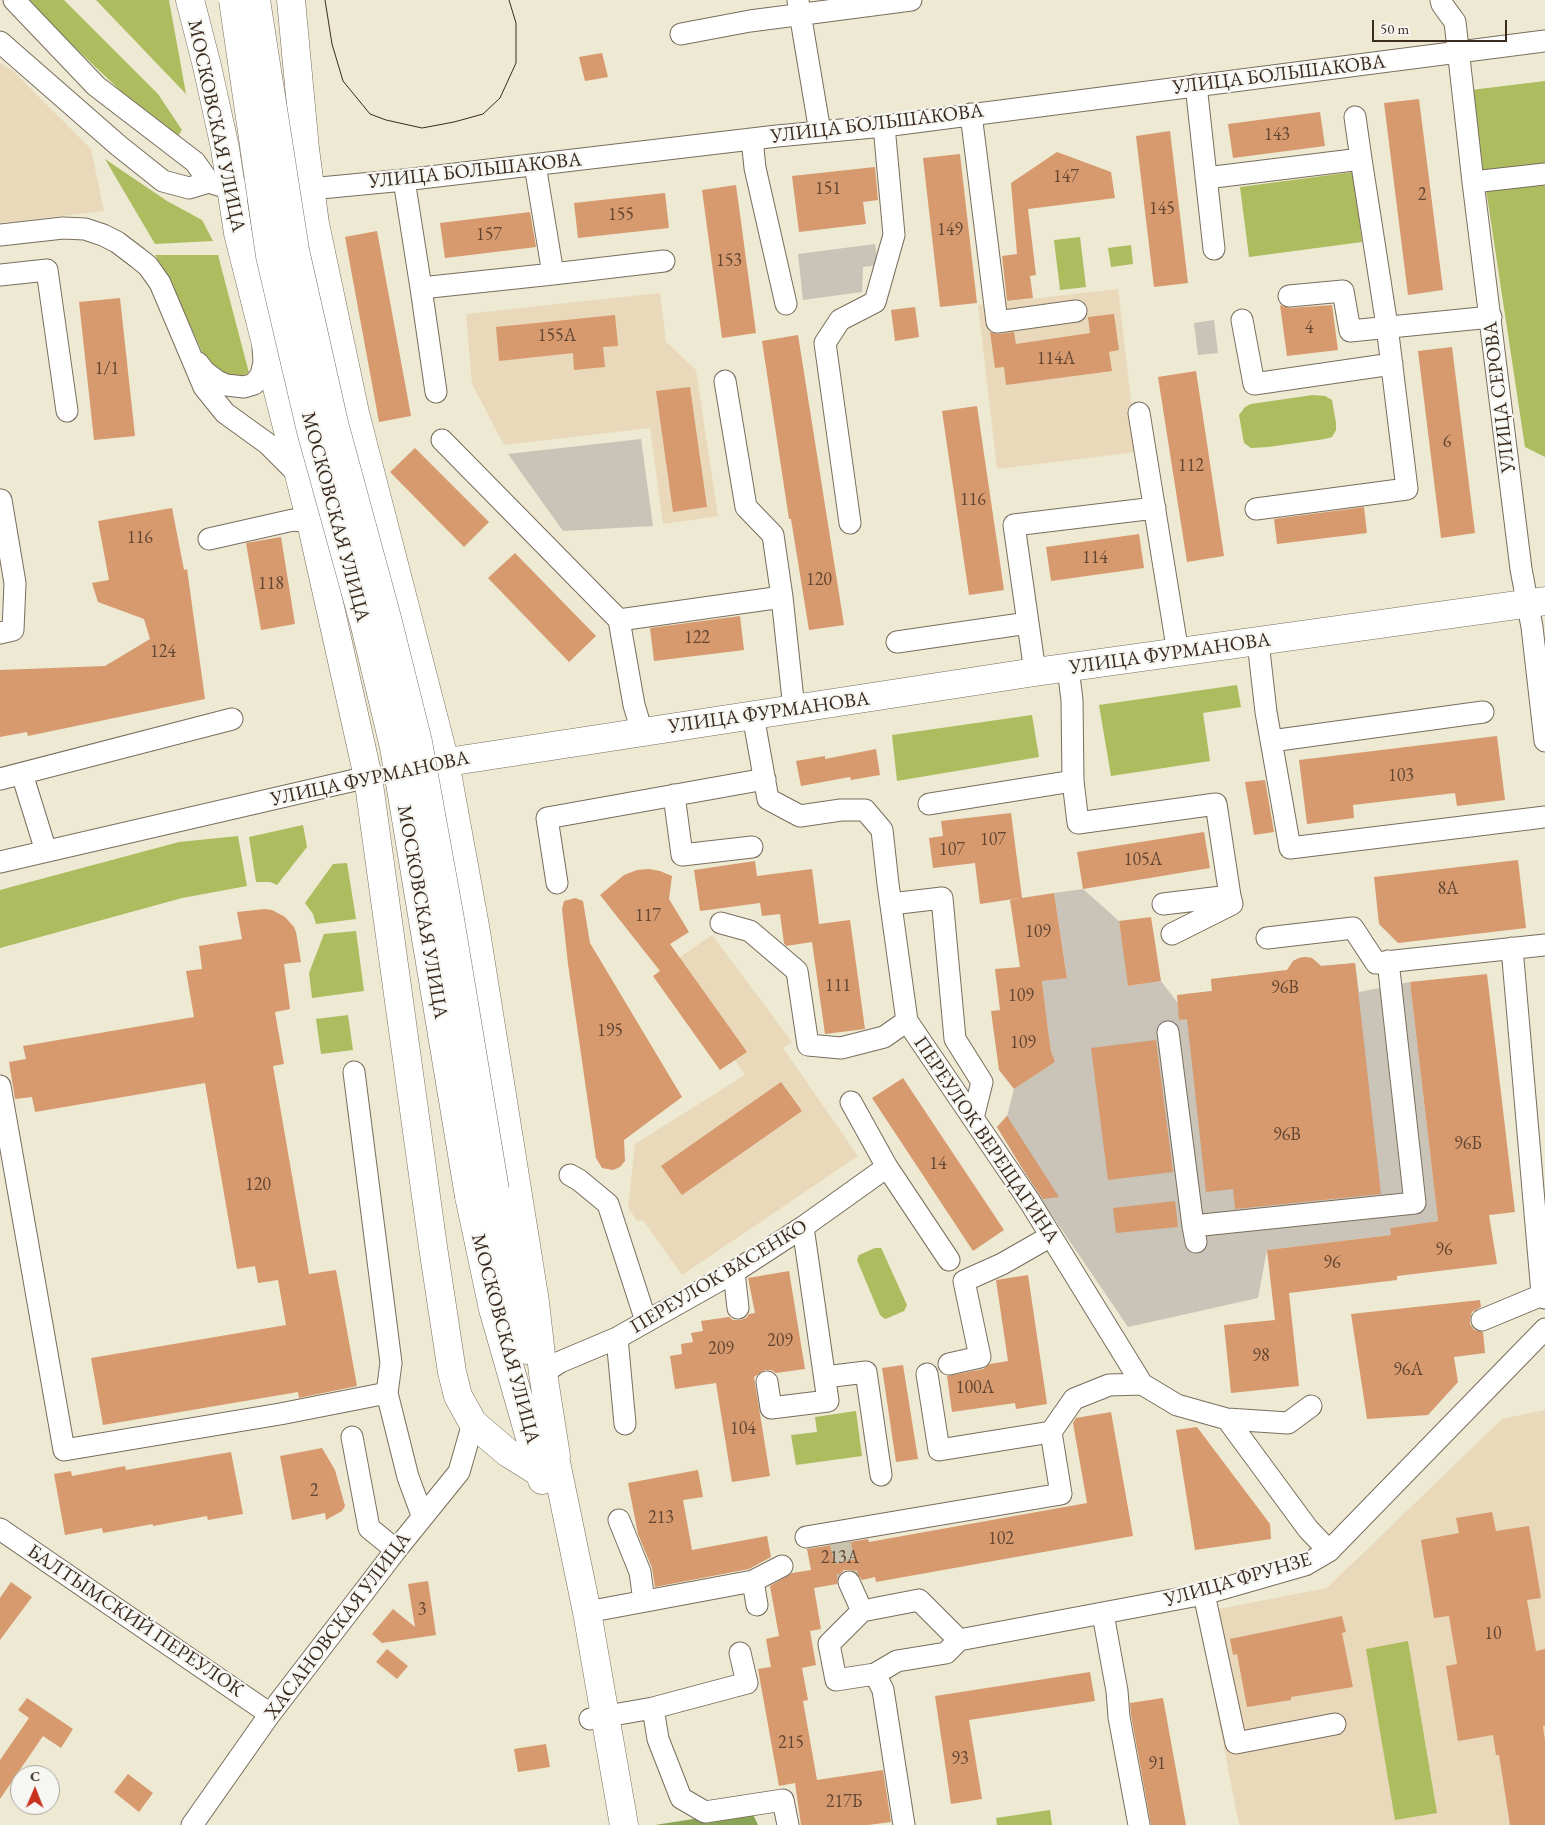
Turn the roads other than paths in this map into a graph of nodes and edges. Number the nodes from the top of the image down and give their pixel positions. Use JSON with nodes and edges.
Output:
{"nodes":[{"id":1,"x":14,"y":0,"type":"edge"},
{"id":2,"x":190,"y":0,"type":"edge"},
{"id":3,"x":233,"y":0,"type":"edge"},
{"id":4,"x":256,"y":0,"type":"edge"},
{"id":5,"x":291,"y":0,"type":"edge"},
{"id":6,"x":911,"y":0,"type":"edge"},
{"id":7,"x":1441,"y":0,"type":"edge"},
{"id":8,"x":799,"y":7,"type":"edge"},
{"id":9,"x":681,"y":34,"type":"dead end"},
{"id":10,"x":1545,"y":41,"type":"edge"},
{"id":11,"x":0,"y":42,"type":"edge"},
{"id":12,"x":1458,"y":52,"type":"junction"},
{"id":13,"x":1196,"y":85,"type":"junction"},
{"id":14,"x":971,"y":114,"type":"junction"},
{"id":15,"x":1356,"y":118,"type":"dead end"},
{"id":16,"x":884,"y":126,"type":"junction"},
{"id":17,"x":820,"y":132,"type":"junction"},
{"id":18,"x":752,"y":139,"type":"junction"},
{"id":19,"x":1361,"y":159,"type":"junction"},
{"id":20,"x":535,"y":165,"type":"junction"},
{"id":21,"x":1545,"y":174,"type":"edge"},
{"id":22,"x":1206,"y":178,"type":"junction"},
{"id":23,"x":404,"y":180,"type":"junction"},
{"id":24,"x":1473,"y":182,"type":"junction"},
{"id":25,"x":220,"y":185,"type":"junction"},
{"id":26,"x":310,"y":189,"type":"junction"},
{"id":27,"x":0,"y":235,"type":"edge"},
{"id":28,"x":1214,"y":249,"type":"dead end"},
{"id":29,"x":664,"y":261,"type":"dead end"},
{"id":30,"x":554,"y":274,"type":"junction"},
{"id":31,"x":0,"y":275,"type":"edge"},
{"id":32,"x":421,"y":288,"type":"junction"},
{"id":33,"x":1288,"y":296,"type":"dead end"},
{"id":34,"x":786,"y":304,"type":"dead end"},
{"id":35,"x":1076,"y":311,"type":"dead end"},
{"id":36,"x":1491,"y":317,"type":"junction"},
{"id":37,"x":1242,"y":320,"type":"dead end"},
{"id":38,"x":1387,"y":326,"type":"junction"},
{"id":39,"x":263,"y":337,"type":"junction"},
{"id":40,"x":187,"y":346,"type":"junction"},
{"id":41,"x":1392,"y":364,"type":"junction"},
{"id":42,"x":725,"y":381,"type":"dead end"},
{"id":43,"x":436,"y":392,"type":"dead end"},
{"id":44,"x":67,"y":412,"type":"dead end"},
{"id":45,"x":1139,"y":413,"type":"dead end"},
{"id":46,"x":442,"y":440,"type":"dead end"},
{"id":47,"x":298,"y":474,"type":"junction"},
{"id":48,"x":1,"y":500,"type":"edge"},
{"id":49,"x":1155,"y":508,"type":"junction"},
{"id":50,"x":1256,"y":509,"type":"dead end"},
{"id":51,"x":311,"y":522,"type":"junction"},
{"id":52,"x":850,"y":523,"type":"dead end"},
{"id":53,"x":209,"y":539,"type":"dead end"},
{"id":54,"x":782,"y":597,"type":"junction"},
{"id":55,"x":1536,"y":602,"type":"edge"},
{"id":56,"x":619,"y":620,"type":"junction"},
{"id":57,"x":1028,"y":623,"type":"junction"},
{"id":58,"x":0,"y":633,"type":"edge"},
{"id":59,"x":897,"y":642,"type":"dead end"},
{"id":60,"x":1258,"y":642,"type":"junction"},
{"id":61,"x":1178,"y":653,"type":"junction"},
{"id":62,"x":1068,"y":668,"type":"junction"},
{"id":63,"x":1035,"y":672,"type":"junction"},
{"id":64,"x":1542,"y":699,"type":"edge"},
{"id":65,"x":794,"y":709,"type":"junction"},
{"id":66,"x":1483,"y":712,"type":"dead end"},
{"id":67,"x":753,"y":715,"type":"junction"},
{"id":68,"x":232,"y":719,"type":"dead end"},
{"id":69,"x":642,"y":732,"type":"junction"},
{"id":70,"x":1271,"y":741,"type":"junction"},
{"id":71,"x":1545,"y":741,"type":"edge"},
{"id":72,"x":445,"y":762,"type":"junction"},
{"id":73,"x":22,"y":774,"type":"junction"},
{"id":74,"x":368,"y":777,"type":"junction"},
{"id":75,"x":0,"y":779,"type":"edge"},
{"id":76,"x":765,"y":779,"type":"junction"},
{"id":77,"x":1073,"y":781,"type":"junction"},
{"id":78,"x":674,"y":795,"type":"junction"},
{"id":79,"x":929,"y":804,"type":"dead end"},
{"id":80,"x":1545,"y":817,"type":"edge"},
{"id":81,"x":752,"y":848,"type":"dead end"},
{"id":82,"x":46,"y":851,"type":"junction"},
{"id":83,"x":0,"y":862,"type":"edge"},
{"id":84,"x":557,"y":883,"type":"dead end"},
{"id":85,"x":1230,"y":896,"type":"junction"},
{"id":86,"x":891,"y":904,"type":"junction"},
{"id":87,"x":1163,"y":904,"type":"dead end"},
{"id":88,"x":721,"y":923,"type":"dead end"},
{"id":89,"x":1172,"y":934,"type":"dead end"},
{"id":90,"x":1268,"y":938,"type":"dead end"},
{"id":91,"x":1545,"y":945,"type":"edge"},
{"id":92,"x":1512,"y":948,"type":"junction"},
{"id":93,"x":1388,"y":961,"type":"junction"},
{"id":94,"x":908,"y":1022,"type":"junction"},
{"id":95,"x":1168,"y":1032,"type":"dead end"},
{"id":96,"x":354,"y":1072,"type":"dead end"},
{"id":97,"x":0,"y":1086,"type":"edge"},
{"id":98,"x":850,"y":1102,"type":"dead end"},
{"id":99,"x":973,"y":1118,"type":"junction"},
{"id":100,"x":887,"y":1167,"type":"junction"},
{"id":101,"x":570,"y":1174,"type":"dead end"},
{"id":102,"x":482,"y":1193,"type":"junction"},
{"id":103,"x":803,"y":1227,"type":"junction"},
{"id":104,"x":1051,"y":1236,"type":"junction"},
{"id":105,"x":949,"y":1260,"type":"dead end"},
{"id":106,"x":734,"y":1272,"type":"junction"},
{"id":107,"x":1544,"y":1297,"type":"edge"},
{"id":108,"x":738,"y":1308,"type":"dead end"},
{"id":109,"x":1482,"y":1320,"type":"dead end"},
{"id":110,"x":646,"y":1321,"type":"junction"},
{"id":111,"x":1545,"y":1329,"type":"edge"},
{"id":112,"x":617,"y":1338,"type":"junction"},
{"id":113,"x":949,"y":1364,"type":"dead end"},
{"id":114,"x":543,"y":1373,"type":"junction"},
{"id":115,"x":927,"y":1374,"type":"dead end"},
{"id":116,"x":825,"y":1377,"type":"junction"},
{"id":117,"x":766,"y":1382,"type":"dead end"},
{"id":118,"x":1142,"y":1384,"type":"junction"},
{"id":119,"x":387,"y":1393,"type":"junction"},
{"id":120,"x":1311,"y":1406,"type":"dead end"},
{"id":121,"x":1227,"y":1419,"type":"junction"},
{"id":122,"x":473,"y":1424,"type":"junction"},
{"id":123,"x":625,"y":1424,"type":"dead end"},
{"id":124,"x":1051,"y":1432,"type":"junction"},
{"id":125,"x":352,"y":1437,"type":"dead end"},
{"id":126,"x":548,"y":1464,"type":"junction"},
{"id":127,"x":881,"y":1475,"type":"dead end"},
{"id":128,"x":422,"y":1515,"type":"junction"},
{"id":129,"x":619,"y":1520,"type":"dead end"},
{"id":130,"x":0,"y":1529,"type":"edge"},
{"id":131,"x":806,"y":1537,"type":"dead end"},
{"id":132,"x":396,"y":1550,"type":"junction"},
{"id":133,"x":1329,"y":1551,"type":"junction"},
{"id":134,"x":782,"y":1566,"type":"dead end"},
{"id":135,"x":753,"y":1581,"type":"junction"},
{"id":136,"x":849,"y":1582,"type":"tunnel mouth"},
{"id":137,"x":1204,"y":1594,"type":"junction"},
{"id":138,"x":644,"y":1601,"type":"junction"},
{"id":139,"x":757,"y":1604,"type":"dead end"},
{"id":140,"x":862,"y":1611,"type":"junction"},
{"id":141,"x":587,"y":1612,"type":"junction"},
{"id":142,"x":1103,"y":1614,"type":"junction"},
{"id":143,"x":959,"y":1640,"type":"junction"},
{"id":144,"x":740,"y":1653,"type":"dead end"},
{"id":145,"x":875,"y":1674,"type":"junction"},
{"id":146,"x":653,"y":1708,"type":"junction"},
{"id":147,"x":270,"y":1714,"type":"junction"},
{"id":148,"x":598,"y":1718,"type":"junction"},
{"id":149,"x":1335,"y":1724,"type":"dead end"},
{"id":150,"x":192,"y":1825,"type":"edge"},
{"id":151,"x":606,"y":1825,"type":"edge"},
{"id":152,"x":624,"y":1825,"type":"edge"},
{"id":153,"x":788,"y":1825,"type":"edge"},
{"id":154,"x":904,"y":1825,"type":"edge"},
{"id":155,"x":1139,"y":1825,"type":"edge"}],
"edges":[{"from":1,"to":25,"type":"street"},
{"from":2,"to":25,"type":"main road","name":"МОСКОВСКАЯ УЛИЦА"},
{"from":3,"to":102,"type":"main road","name":"МОСКОВСКАЯ УЛИЦА","bridge":true},
{"from":4,"to":102,"type":"main road","name":"МОСКОВСКАЯ УЛИЦА","bridge":true},
{"from":5,"to":26,"type":"main road"},
{"from":6,"to":8,"type":"street"},
{"from":7,"to":12,"type":"street","name":"УЛИЦА СЕРОВА"},
{"from":8,"to":9,"type":"street"},
{"from":8,"to":17,"type":"street"},
{"from":10,"to":12,"type":"street","name":"УЛИЦА БОЛЬШАКОВА"},
{"from":11,"to":25,"type":"street","name":"УЛИЦА БОЛЬШАКОВА"},
{"from":12,"to":13,"type":"street","name":"УЛИЦА БОЛЬШАКОВА"},
{"from":12,"to":24,"type":"street","name":"УЛИЦА СЕРОВА"},
{"from":13,"to":14,"type":"street","name":"УЛИЦА БОЛЬШАКОВА"},
{"from":13,"to":22,"type":"street"},
{"from":14,"to":16,"type":"street","name":"УЛИЦА БОЛЬШАКОВА"},
{"from":14,"to":35,"type":"street"},
{"from":15,"to":19,"type":"street"},
{"from":16,"to":17,"type":"street","name":"УЛИЦА БОЛЬШАКОВА"},
{"from":16,"to":52,"type":"street"},
{"from":17,"to":18,"type":"street","name":"УЛИЦА БОЛЬШАКОВА"},
{"from":18,"to":20,"type":"street","name":"УЛИЦА БОЛЬШАКОВА"},
{"from":18,"to":34,"type":"street"},
{"from":19,"to":22,"type":"street"},
{"from":19,"to":38,"type":"street"},
{"from":20,"to":23,"type":"street","name":"УЛИЦА БОЛЬШАКОВА"},
{"from":20,"to":30,"type":"street"},
{"from":21,"to":24,"type":"street"},
{"from":22,"to":28,"type":"street"},
{"from":23,"to":26,"type":"street","name":"УЛИЦА БОЛЬШАКОВА"},
{"from":23,"to":32,"type":"street"},
{"from":24,"to":36,"type":"street","name":"УЛИЦА СЕРОВА"},
{"from":25,"to":26,"type":"street","name":"УЛИЦА БОЛЬШАКОВА"},
{"from":25,"to":39,"type":"main road","name":"МОСКОВСКАЯ УЛИЦА"},
{"from":26,"to":72,"type":"main road"},
{"from":27,"to":40,"type":"street"},
{"from":29,"to":30,"type":"street"},
{"from":30,"to":32,"type":"street"},
{"from":31,"to":44,"type":"street"},
{"from":32,"to":43,"type":"street"},
{"from":33,"to":38,"type":"street"},
{"from":36,"to":38,"type":"street"},
{"from":36,"to":55,"type":"street","name":"УЛИЦА СЕРОВА"},
{"from":37,"to":41,"type":"street"},
{"from":38,"to":41,"type":"street"},
{"from":39,"to":40,"type":"street"},
{"from":39,"to":47,"type":"main road","name":"МОСКОВСКАЯ УЛИЦА"},
{"from":40,"to":47,"type":"street"},
{"from":41,"to":50,"type":"street"},
{"from":42,"to":54,"type":"street"},
{"from":45,"to":49,"type":"street"},
{"from":46,"to":56,"type":"street"},
{"from":47,"to":51,"type":"main road","name":"МОСКОВСКАЯ УЛИЦА"},
{"from":48,"to":58,"type":"street"},
{"from":49,"to":57,"type":"street"},
{"from":49,"to":61,"type":"street"},
{"from":51,"to":53,"type":"street"},
{"from":51,"to":74,"type":"main road","name":"МОСКОВСКАЯ УЛИЦА"},
{"from":54,"to":56,"type":"street"},
{"from":54,"to":65,"type":"street"},
{"from":55,"to":60,"type":"main road","name":"УЛИЦА ФУРМАНОВА"},
{"from":55,"to":64,"type":"street","name":"УЛИЦА СЕРОВА"},
{"from":56,"to":69,"type":"street"},
{"from":57,"to":59,"type":"street"},
{"from":57,"to":63,"type":"street"},
{"from":60,"to":61,"type":"main road","name":"УЛИЦА ФУРМАНОВА"},
{"from":60,"to":70,"type":"street"},
{"from":61,"to":62,"type":"main road","name":"УЛИЦА ФУРМАНОВА"},
{"from":62,"to":63,"type":"main road","name":"УЛИЦА ФУРМАНОВА"},
{"from":62,"to":77,"type":"street"},
{"from":63,"to":65,"type":"main road","name":"УЛИЦА ФУРМАНОВА"},
{"from":64,"to":71,"type":"street","name":"УЛИЦА СЕРОВА"},
{"from":65,"to":67,"type":"main road","name":"УЛИЦА ФУРМАНОВА"},
{"from":66,"to":70,"type":"street"},
{"from":67,"to":69,"type":"main road","name":"УЛИЦА ФУРМАНОВА"},
{"from":67,"to":76,"type":"street","name":"ПЕРЕУЛОК ВЕРЕЩАГИНА"},
{"from":68,"to":73,"type":"street"},
{"from":69,"to":72,"type":"main road","name":"УЛИЦА ФУРМАНОВА"},
{"from":70,"to":80,"type":"street"},
{"from":72,"to":74,"type":"main road","name":"УЛИЦА ФУРМАНОВА"},
{"from":72,"to":114,"type":"main road"},
{"from":73,"to":75,"type":"street"},
{"from":73,"to":82,"type":"street"},
{"from":74,"to":82,"type":"street","name":"УЛИЦА ФУРМАНОВА"},
{"from":74,"to":122,"type":"main road","name":"МОСКОВСКАЯ УЛИЦА"},
{"from":76,"to":78,"type":"street"},
{"from":76,"to":86,"type":"street","name":"ПЕРЕУЛОК ВЕРЕЩАГИНА"},
{"from":77,"to":79,"type":"street"},
{"from":77,"to":85,"type":"street"},
{"from":78,"to":81,"type":"street"},
{"from":78,"to":84,"type":"street"},
{"from":82,"to":83,"type":"street","name":"УЛИЦА ФУРМАНОВА"},
{"from":85,"to":87,"type":"street"},
{"from":85,"to":89,"type":"street"},
{"from":86,"to":94,"type":"street","name":"ПЕРЕУЛОК ВЕРЕЩАГИНА"},
{"from":86,"to":99,"type":"street"},
{"from":88,"to":94,"type":"street"},
{"from":90,"to":93,"type":"street"},
{"from":91,"to":92,"type":"street"},
{"from":92,"to":93,"type":"street"},
{"from":92,"to":107,"type":"street"},
{"from":93,"to":95,"type":"street"},
{"from":94,"to":99,"type":"street","name":"ПЕРЕУЛОК ВЕРЕЩАГИНА"},
{"from":96,"to":119,"type":"street"},
{"from":97,"to":119,"type":"street"},
{"from":98,"to":100,"type":"street"},
{"from":99,"to":104,"type":"street","name":"ПЕРЕУЛОК ВЕРЕЩАГИНА"},
{"from":100,"to":103,"type":"street","name":"ПЕРЕУЛОК ВАСЕНКО"},
{"from":100,"to":105,"type":"street"},
{"from":101,"to":110,"type":"street"},
{"from":102,"to":126,"type":"main road","name":"МОСКОВСКАЯ УЛИЦА"},
{"from":103,"to":106,"type":"street","name":"ПЕРЕУЛОК ВАСЕНКО"},
{"from":103,"to":116,"type":"street"},
{"from":104,"to":113,"type":"street"},
{"from":104,"to":118,"type":"street","name":"ПЕРЕУЛОК ВЕРЕЩАГИНА"},
{"from":106,"to":108,"type":"street"},
{"from":106,"to":110,"type":"street","name":"ПЕРЕУЛОК ВАСЕНКО"},
{"from":107,"to":109,"type":"street"},
{"from":110,"to":112,"type":"street","name":"ПЕРЕУЛОК ВАСЕНКО"},
{"from":111,"to":133,"type":"street","name":"УЛИЦА ФРУНЗЕ"},
{"from":112,"to":114,"type":"street","name":"ПЕРЕУЛОК ВАСЕНКО"},
{"from":112,"to":123,"type":"street"},
{"from":114,"to":126,"type":"main road"},
{"from":115,"to":124,"type":"street"},
{"from":116,"to":117,"type":"street"},
{"from":116,"to":127,"type":"street"},
{"from":118,"to":121,"type":"street","name":"ПЕРЕУЛОК ВЕРЕЩАГИНА"},
{"from":118,"to":124,"type":"street"},
{"from":119,"to":128,"type":"street"},
{"from":120,"to":121,"type":"street","name":"ПЕРЕУЛОК ВЕРЕЩАГИНА"},
{"from":121,"to":133,"type":"street"},
{"from":122,"to":126,"type":"main road"},
{"from":122,"to":128,"type":"street","name":"ХАСАНОВСКАЯ УЛИЦА"},
{"from":124,"to":131,"type":"street"},
{"from":125,"to":132,"type":"street"},
{"from":126,"to":141,"type":"main road","name":"МОСКОВСКАЯ УЛИЦА"},
{"from":126,"to":148,"type":"main road","name":"МОСКОВСКАЯ УЛИЦА"},
{"from":128,"to":132,"type":"street","name":"ХАСАНОВСКАЯ УЛИЦА"},
{"from":129,"to":138,"type":"street"},
{"from":130,"to":147,"type":"street","name":"БАЛТЫМСКИЙ ПЕРЕУЛОК"},
{"from":132,"to":147,"type":"street","name":"ХАСАНОВСКАЯ УЛИЦА"},
{"from":133,"to":137,"type":"street","name":"УЛИЦА ФРУНЗЕ"},
{"from":134,"to":135,"type":"street"},
{"from":135,"to":138,"type":"street"},
{"from":135,"to":139,"type":"street"},
{"from":136,"to":140,"type":"street"},
{"from":137,"to":142,"type":"street","name":"УЛИЦА ФРУНЗЕ"},
{"from":137,"to":149,"type":"street"},
{"from":138,"to":141,"type":"street"},
{"from":140,"to":143,"type":"street"},
{"from":140,"to":145,"type":"street"},
{"from":141,"to":148,"type":"main road","name":"МОСКОВСКАЯ УЛИЦА"},
{"from":142,"to":143,"type":"street","name":"УЛИЦА ФРУНЗЕ"},
{"from":142,"to":155,"type":"street"},
{"from":143,"to":145,"type":"street"},
{"from":144,"to":146,"type":"street"},
{"from":145,"to":154,"type":"street"},
{"from":146,"to":148,"type":"street"},
{"from":146,"to":153,"type":"street"},
{"from":147,"to":150,"type":"street","name":"ХАСАНОВСКАЯ УЛИЦА"},
{"from":148,"to":151,"type":"main road","name":"МОСКОВСКАЯ УЛИЦА"},
{"from":148,"to":152,"type":"main road","name":"МОСКОВСКАЯ УЛИЦА"}]}
